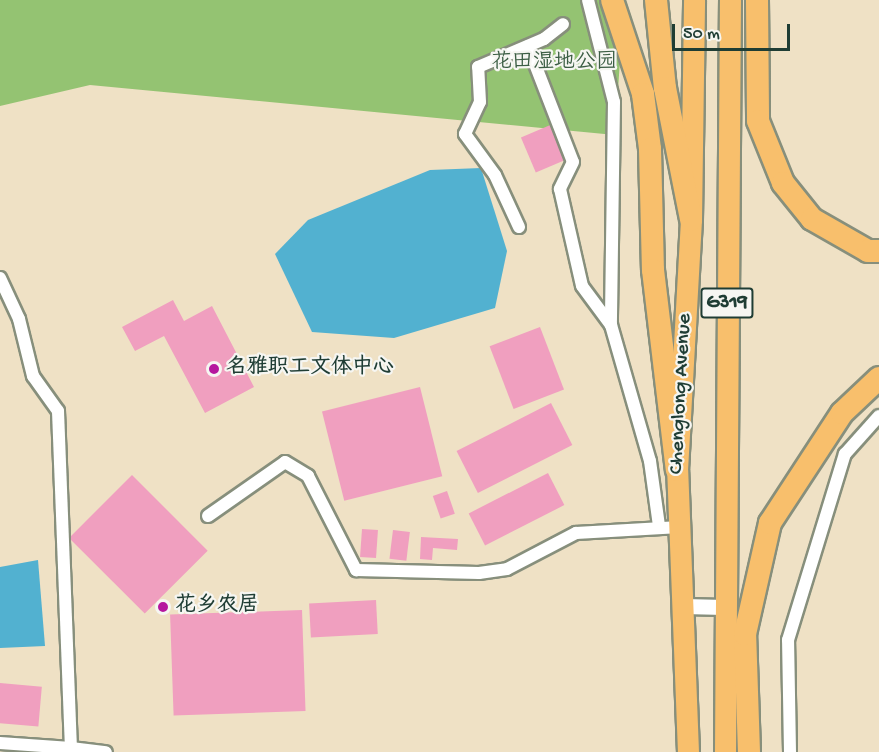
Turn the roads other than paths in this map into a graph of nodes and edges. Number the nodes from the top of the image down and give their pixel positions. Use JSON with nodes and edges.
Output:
{"nodes":[{"id":1,"x":588,"y":0,"type":"edge"},
{"id":2,"x":612,"y":0,"type":"edge"},
{"id":3,"x":656,"y":0,"type":"edge"},
{"id":4,"x":694,"y":0,"type":"edge"},
{"id":5,"x":730,"y":0,"type":"edge"},
{"id":6,"x":757,"y":0,"type":"edge"},
{"id":7,"x":563,"y":24,"type":"dead end"},
{"id":8,"x":528,"y":46,"type":"junction"},
{"id":9,"x":692,"y":219,"type":"junction"},
{"id":10,"x":519,"y":227,"type":"dead end"},
{"id":11,"x":879,"y":250,"type":"edge"},
{"id":12,"x":0,"y":278,"type":"edge"},
{"id":13,"x":611,"y":325,"type":"junction"},
{"id":14,"x":879,"y":378,"type":"edge"},
{"id":15,"x":879,"y":416,"type":"edge"},
{"id":16,"x":677,"y":470,"type":"junction"},
{"id":17,"x":208,"y":516,"type":"dead end"},
{"id":18,"x":659,"y":526,"type":"junction"},
{"id":19,"x":680,"y":527,"type":"junction"},
{"id":20,"x":684,"y":606,"type":"junction"},
{"id":21,"x":724,"y":607,"type":"junction"},
{"id":22,"x":0,"y":743,"type":"edge"},
{"id":23,"x":71,"y":748,"type":"junction"},
{"id":24,"x":106,"y":752,"type":"edge"},
{"id":25,"x":688,"y":752,"type":"edge"},
{"id":26,"x":725,"y":752,"type":"edge"},
{"id":27,"x":749,"y":752,"type":"edge"},
{"id":28,"x":790,"y":752,"type":"edge"}],
"edges":[{"from":1,"to":13,"type":"street"},
{"from":2,"to":16,"type":"highway"},
{"from":3,"to":9,"type":"highway"},
{"from":4,"to":9,"type":"highway","name":"Chenglong Avenue","number":"G319"},
{"from":5,"to":21,"type":"highway","name":"Chenglong Avenue","number":"G319"},
{"from":6,"to":11,"type":"highway"},
{"from":7,"to":8,"type":"street"},
{"from":8,"to":10,"type":"street"},
{"from":8,"to":13,"type":"street"},
{"from":9,"to":16,"type":"highway","name":"Chenglong Avenue","number":"G319"},
{"from":12,"to":23,"type":"street"},
{"from":13,"to":18,"type":"street"},
{"from":14,"to":27,"type":"highway"},
{"from":15,"to":28,"type":"street"},
{"from":16,"to":19,"type":"highway","name":"Chenglong Avenue","number":"G319"},
{"from":17,"to":18,"type":"street"},
{"from":18,"to":19,"type":"street"},
{"from":19,"to":20,"type":"highway","name":"Chenglong Avenue","number":"G319"},
{"from":20,"to":21,"type":"street"},
{"from":20,"to":25,"type":"highway","name":"Chenglong Avenue"},
{"from":21,"to":26,"type":"highway","name":"Chenglong Avenue"},
{"from":22,"to":23,"type":"street"},
{"from":23,"to":24,"type":"street"}]}
